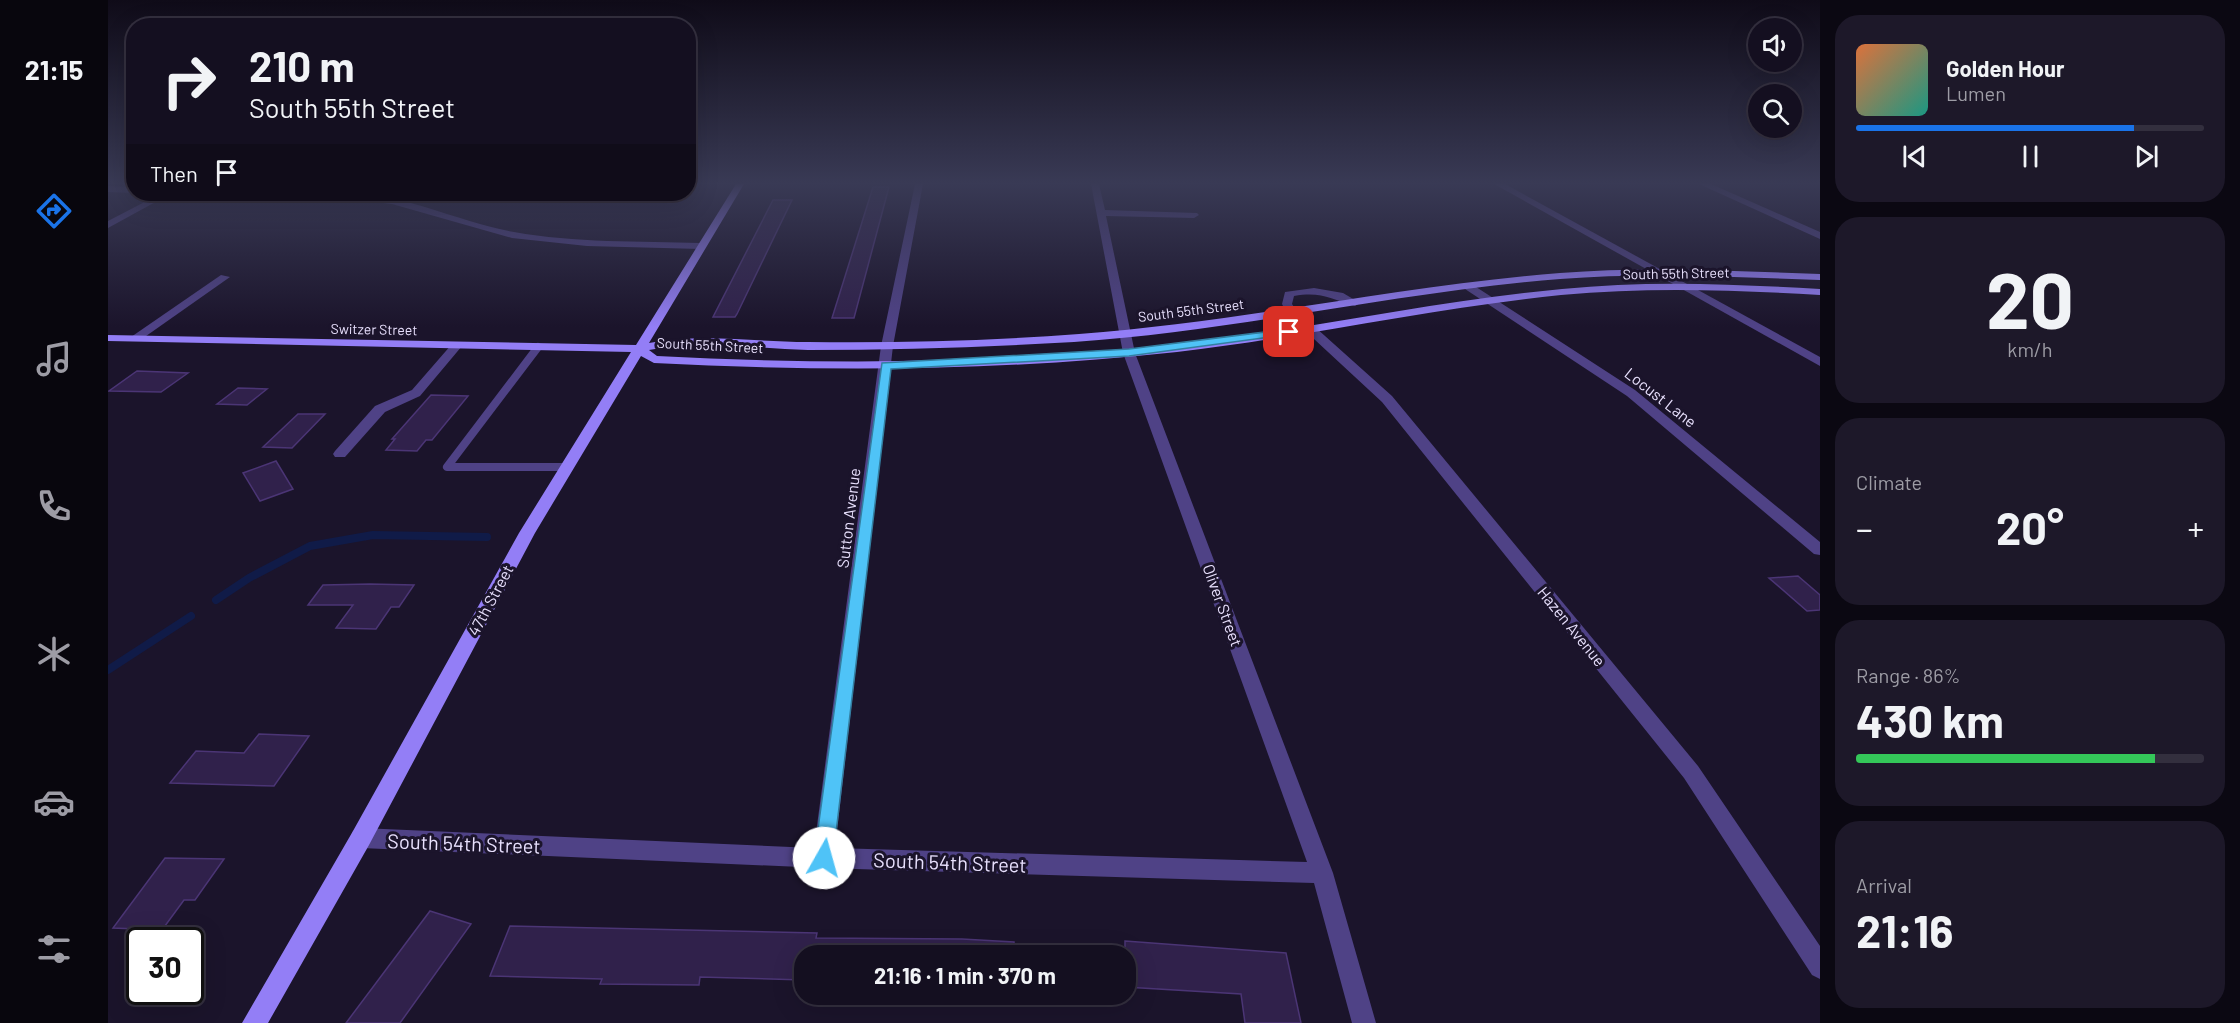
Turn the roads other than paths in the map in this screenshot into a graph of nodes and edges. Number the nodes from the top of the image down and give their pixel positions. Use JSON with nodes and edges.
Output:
{"nodes":[{"id":1,"x":498,"y":232,"type":"edge"},
{"id":2,"x":710,"y":232,"type":"edge"},
{"id":3,"x":910,"y":232,"type":"edge"},
{"id":4,"x":1105,"y":232,"type":"edge"},
{"id":5,"x":1584,"y":232,"type":"edge"},
{"id":6,"x":701,"y":246,"type":"junction"},
{"id":7,"x":1658,"y":273,"type":"junction"},
{"id":8,"x":225,"y":277,"type":"dead end"},
{"id":9,"x":1820,"y":277,"type":"edge"},
{"id":10,"x":1469,"y":287,"type":"junction"},
{"id":11,"x":1683,"y":287,"type":"junction"},
{"id":12,"x":1820,"y":292,"type":"edge"},
{"id":13,"x":1492,"y":302,"type":"junction"},
{"id":14,"x":1355,"y":303,"type":"junction"},
{"id":15,"x":1291,"y":312,"type":"junction"},
{"id":16,"x":1311,"y":329,"type":"junction"},
{"id":17,"x":1124,"y":334,"type":"junction"},
{"id":18,"x":108,"y":338,"type":"edge"},
{"id":19,"x":135,"y":339,"type":"junction"},
{"id":20,"x":456,"y":346,"type":"junction"},
{"id":21,"x":887,"y":346,"type":"junction"},
{"id":22,"x":538,"y":347,"type":"junction"},
{"id":23,"x":639,"y":349,"type":"junction"},
{"id":24,"x":1129,"y":353,"type":"junction"},
{"id":25,"x":1820,"y":363,"type":"edge"},
{"id":26,"x":885,"y":366,"type":"junction"},
{"id":27,"x":340,"y":454,"type":"dead end"},
{"id":28,"x":566,"y":467,"type":"junction"},
{"id":29,"x":1820,"y":550,"type":"edge"},
{"id":30,"x":361,"y":838,"type":"junction"},
{"id":31,"x":824,"y":858,"type":"junction"},
{"id":32,"x":1322,"y":873,"type":"junction"},
{"id":33,"x":1820,"y":967,"type":"edge"},
{"id":34,"x":254,"y":1023,"type":"edge"},
{"id":35,"x":1364,"y":1023,"type":"edge"}],
"edges":[{"from":1,"to":6,"type":"street"},
{"from":2,"to":6,"type":"street","name":"47th Street"},
{"from":3,"to":21,"type":"street","name":"Sutton Avenue"},
{"from":4,"to":17,"type":"street","name":"Oliver Street"},
{"from":5,"to":7,"type":"street"},
{"from":6,"to":23,"type":"street","name":"47th Street"},
{"from":7,"to":9,"type":"street","name":"South 55th Street"},
{"from":7,"to":10,"type":"street","name":"South 55th Street"},
{"from":7,"to":11,"type":"street"},
{"from":8,"to":19,"type":"street"},
{"from":10,"to":13,"type":"street","name":"Locust Lane"},
{"from":10,"to":14,"type":"street","name":"South 55th Street"},
{"from":11,"to":12,"type":"street","name":"South 55th Street"},
{"from":11,"to":13,"type":"street","name":"South 55th Street"},
{"from":11,"to":25,"type":"street"},
{"from":13,"to":16,"type":"street","name":"South 55th Street"},
{"from":13,"to":29,"type":"street","name":"Locust Lane"},
{"from":14,"to":15,"type":"street","name":"South 55th Street"},
{"from":14,"to":15,"type":"street"},
{"from":15,"to":16,"type":"street","name":"Hazen Avenue"},
{"from":15,"to":17,"type":"street","name":"South 55th Street"},
{"from":16,"to":24,"type":"street","name":"South 55th Street"},
{"from":16,"to":33,"type":"street","name":"Hazen Avenue"},
{"from":17,"to":21,"type":"street","name":"South 55th Street"},
{"from":17,"to":24,"type":"street","name":"Oliver Street"},
{"from":18,"to":19,"type":"street","name":"Switzer Street"},
{"from":19,"to":20,"type":"street","name":"Switzer Street"},
{"from":20,"to":22,"type":"street","name":"Switzer Street"},
{"from":20,"to":27,"type":"street"},
{"from":21,"to":23,"type":"street","name":"South 55th Street"},
{"from":21,"to":26,"type":"street","name":"Sutton Avenue"},
{"from":22,"to":23,"type":"street","name":"Switzer Street"},
{"from":22,"to":28,"type":"lane"},
{"from":23,"to":26,"type":"street","name":"South 55th Street"},
{"from":23,"to":28,"type":"street","name":"47th Street"},
{"from":24,"to":26,"type":"street","name":"South 55th Street"},
{"from":24,"to":32,"type":"street","name":"Oliver Street"},
{"from":26,"to":31,"type":"street","name":"Sutton Avenue"},
{"from":28,"to":30,"type":"street","name":"47th Street"},
{"from":30,"to":31,"type":"street","name":"South 54th Street"},
{"from":30,"to":34,"type":"street","name":"47th Street"},
{"from":31,"to":32,"type":"street","name":"South 54th Street"},
{"from":32,"to":35,"type":"street","name":"Oliver Street"}]}
